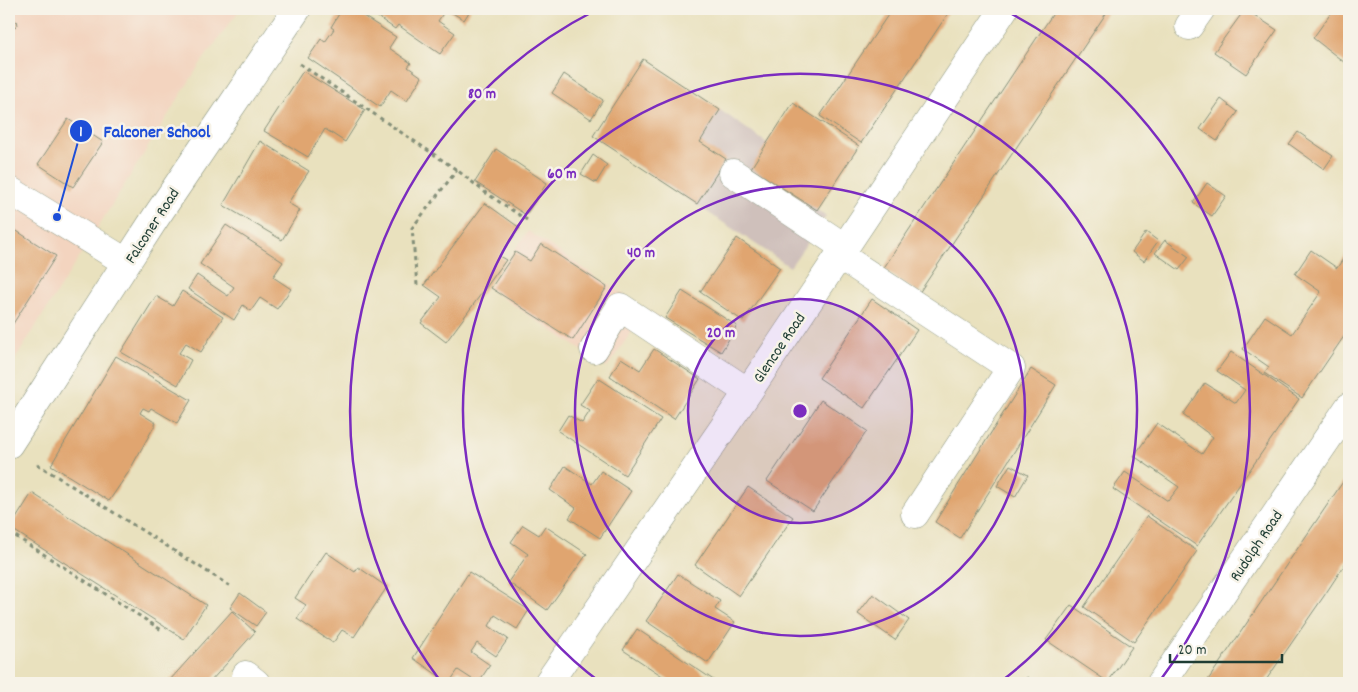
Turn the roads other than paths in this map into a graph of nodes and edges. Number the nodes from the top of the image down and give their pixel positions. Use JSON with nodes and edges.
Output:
{"nodes":[{"id":1,"x":298,"y":9,"type":"edge"},
{"id":2,"x":1004,"y":9,"type":"edge"},
{"id":3,"x":733,"y":173,"type":"dead end"},
{"id":4,"x":9,"y":191,"type":"edge"},
{"id":5,"x":841,"y":251,"type":"junction"},
{"id":6,"x":126,"y":262,"type":"junction"},
{"id":7,"x":594,"y":349,"type":"dead end"},
{"id":8,"x":748,"y":392,"type":"junction"},
{"id":9,"x":1349,"y":407,"type":"edge"},
{"id":10,"x":9,"y":444,"type":"edge"},
{"id":11,"x":915,"y":514,"type":"dead end"},
{"id":12,"x":548,"y":683,"type":"edge"},
{"id":13,"x":1161,"y":683,"type":"edge"}],
"edges":[{"from":1,"to":6,"type":"street","name":"Falconer Road"},
{"from":2,"to":5,"type":"street","name":"Glencoe Road"},
{"from":3,"to":5,"type":"street"},
{"from":4,"to":6,"type":"street"},
{"from":5,"to":8,"type":"street","name":"Glencoe Road"},
{"from":5,"to":11,"type":"street"},
{"from":6,"to":10,"type":"street","name":"Falconer Road"},
{"from":7,"to":8,"type":"street"},
{"from":8,"to":12,"type":"street","name":"Glencoe Road"},
{"from":9,"to":13,"type":"street","name":"Rudolph Road"}]}
